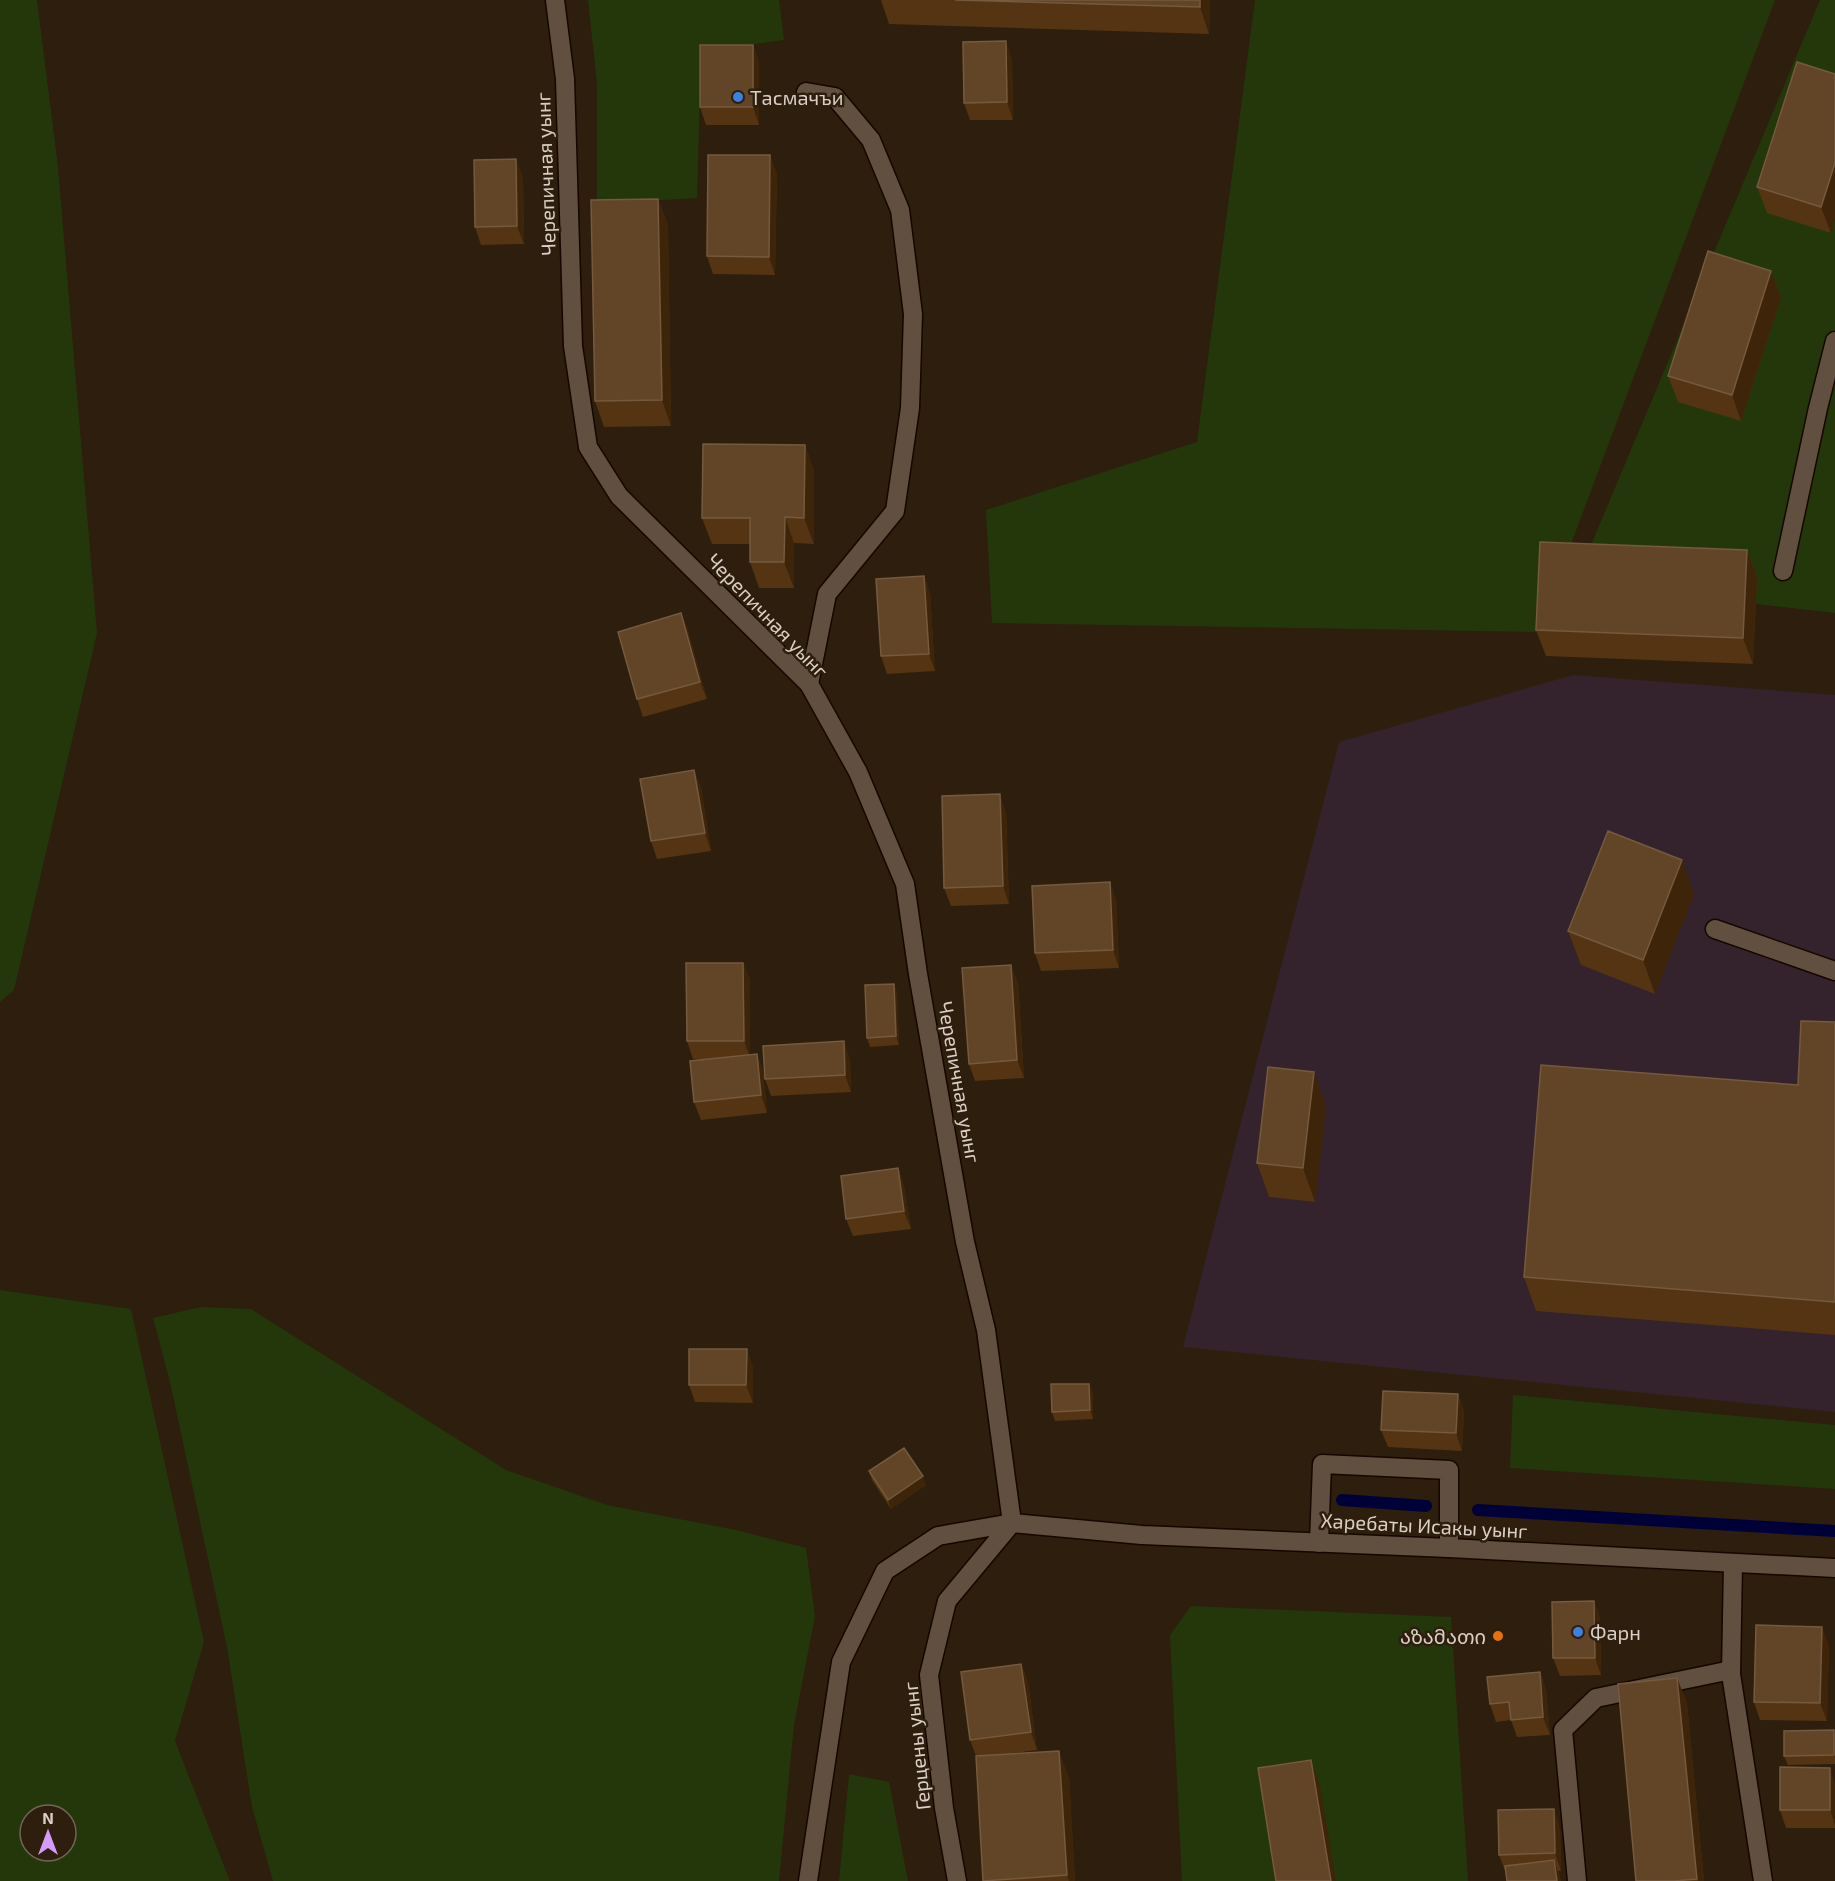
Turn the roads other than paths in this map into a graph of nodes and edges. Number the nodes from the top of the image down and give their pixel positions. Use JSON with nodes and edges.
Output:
{"nodes":[{"id":1,"x":555,"y":0,"type":"edge"},
{"id":2,"x":806,"y":92,"type":"dead end"},
{"id":3,"x":1835,"y":341,"type":"edge"},
{"id":4,"x":1783,"y":571,"type":"dead end"},
{"id":5,"x":809,"y":684,"type":"junction"},
{"id":6,"x":1715,"y":929,"type":"dead end"},
{"id":7,"x":1835,"y":971,"type":"edge"},
{"id":8,"x":1012,"y":1523,"type":"junction"},
{"id":9,"x":1319,"y":1543,"type":"junction"},
{"id":10,"x":1449,"y":1548,"type":"junction"},
{"id":11,"x":1733,"y":1563,"type":"junction"},
{"id":12,"x":1835,"y":1568,"type":"edge"},
{"id":13,"x":1731,"y":1670,"type":"junction"},
{"id":14,"x":808,"y":1881,"type":"edge"},
{"id":15,"x":957,"y":1881,"type":"edge"},
{"id":16,"x":1577,"y":1881,"type":"edge"},
{"id":17,"x":1763,"y":1881,"type":"edge"}],
"edges":[{"from":1,"to":5,"type":"street","name":"Черепичная уынг"},
{"from":2,"to":5,"type":"street"},
{"from":3,"to":4,"type":"street"},
{"from":5,"to":8,"type":"street","name":"Черепичная уынг"},
{"from":6,"to":7,"type":"street"},
{"from":8,"to":9,"type":"street","name":"Харебаты Исакы уынг"},
{"from":8,"to":14,"type":"street","name":"Харебаты Исакы уынг"},
{"from":8,"to":15,"type":"street","name":"Герцены уынг"},
{"from":9,"to":10,"type":"street","name":"Харебаты Исакы уынг"},
{"from":9,"to":10,"type":"street"},
{"from":10,"to":11,"type":"street","name":"Харебаты Исакы уынг"},
{"from":11,"to":12,"type":"street","name":"Харебаты Исакы уынг"},
{"from":11,"to":13,"type":"street"},
{"from":13,"to":16,"type":"street"},
{"from":13,"to":17,"type":"street"}]}
